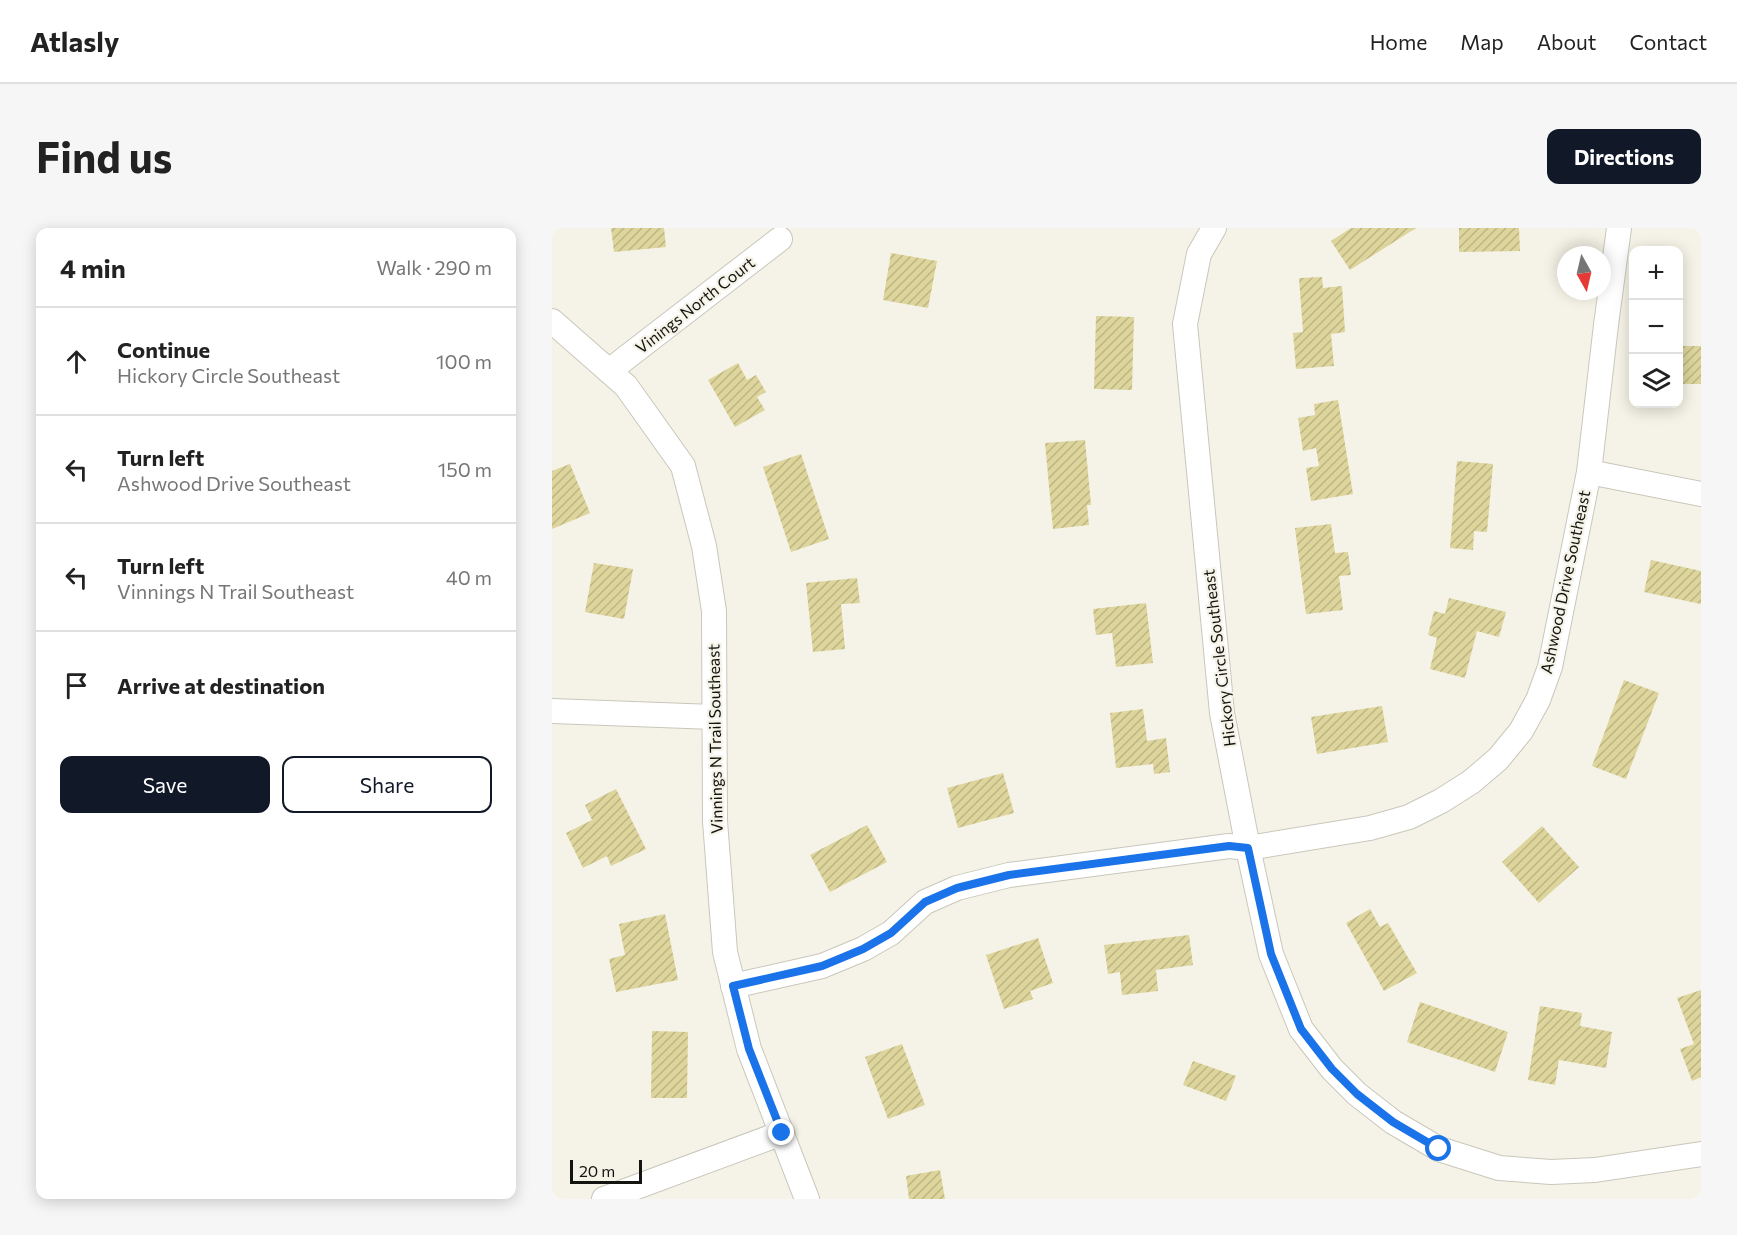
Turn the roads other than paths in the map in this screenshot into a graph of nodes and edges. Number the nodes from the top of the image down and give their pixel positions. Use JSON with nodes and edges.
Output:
{"nodes":[{"id":1,"x":1214,"y":228,"type":"edge"},
{"id":2,"x":1619,"y":228,"type":"edge"},
{"id":3,"x":780,"y":238,"type":"dead end"},
{"id":4,"x":552,"y":321,"type":"edge"},
{"id":5,"x":609,"y":371,"type":"junction"},
{"id":6,"x":1588,"y":471,"type":"junction"},
{"id":7,"x":1701,"y":494,"type":"edge"},
{"id":8,"x":552,"y":711,"type":"edge"},
{"id":9,"x":714,"y":717,"type":"junction"},
{"id":10,"x":1248,"y":848,"type":"junction"},
{"id":11,"x":733,"y":986,"type":"junction"},
{"id":12,"x":782,"y":1133,"type":"junction"},
{"id":13,"x":1701,"y":1154,"type":"edge"},
{"id":14,"x":604,"y":1199,"type":"edge"},
{"id":15,"x":807,"y":1199,"type":"edge"}],
"edges":[{"from":1,"to":10,"type":"street","name":"Hickory Circle Southeast"},
{"from":2,"to":6,"type":"street","name":"Ashwood Drive Southeast"},
{"from":3,"to":5,"type":"street","name":"Vinings North Court"},
{"from":4,"to":5,"type":"street","name":"Vinnings N Trail Southeast"},
{"from":5,"to":9,"type":"street","name":"Vinnings N Trail Southeast"},
{"from":6,"to":7,"type":"street"},
{"from":6,"to":10,"type":"street","name":"Ashwood Drive Southeast"},
{"from":8,"to":9,"type":"street"},
{"from":9,"to":11,"type":"street","name":"Vinnings N Trail Southeast"},
{"from":10,"to":11,"type":"street","name":"Ashwood Drive Southeast"},
{"from":10,"to":13,"type":"street","name":"Hickory Circle Southeast"},
{"from":11,"to":12,"type":"street","name":"Vinnings N Trail Southeast"},
{"from":12,"to":14,"type":"street"},
{"from":12,"to":15,"type":"street","name":"Vinnings N Trail Southeast"}]}
